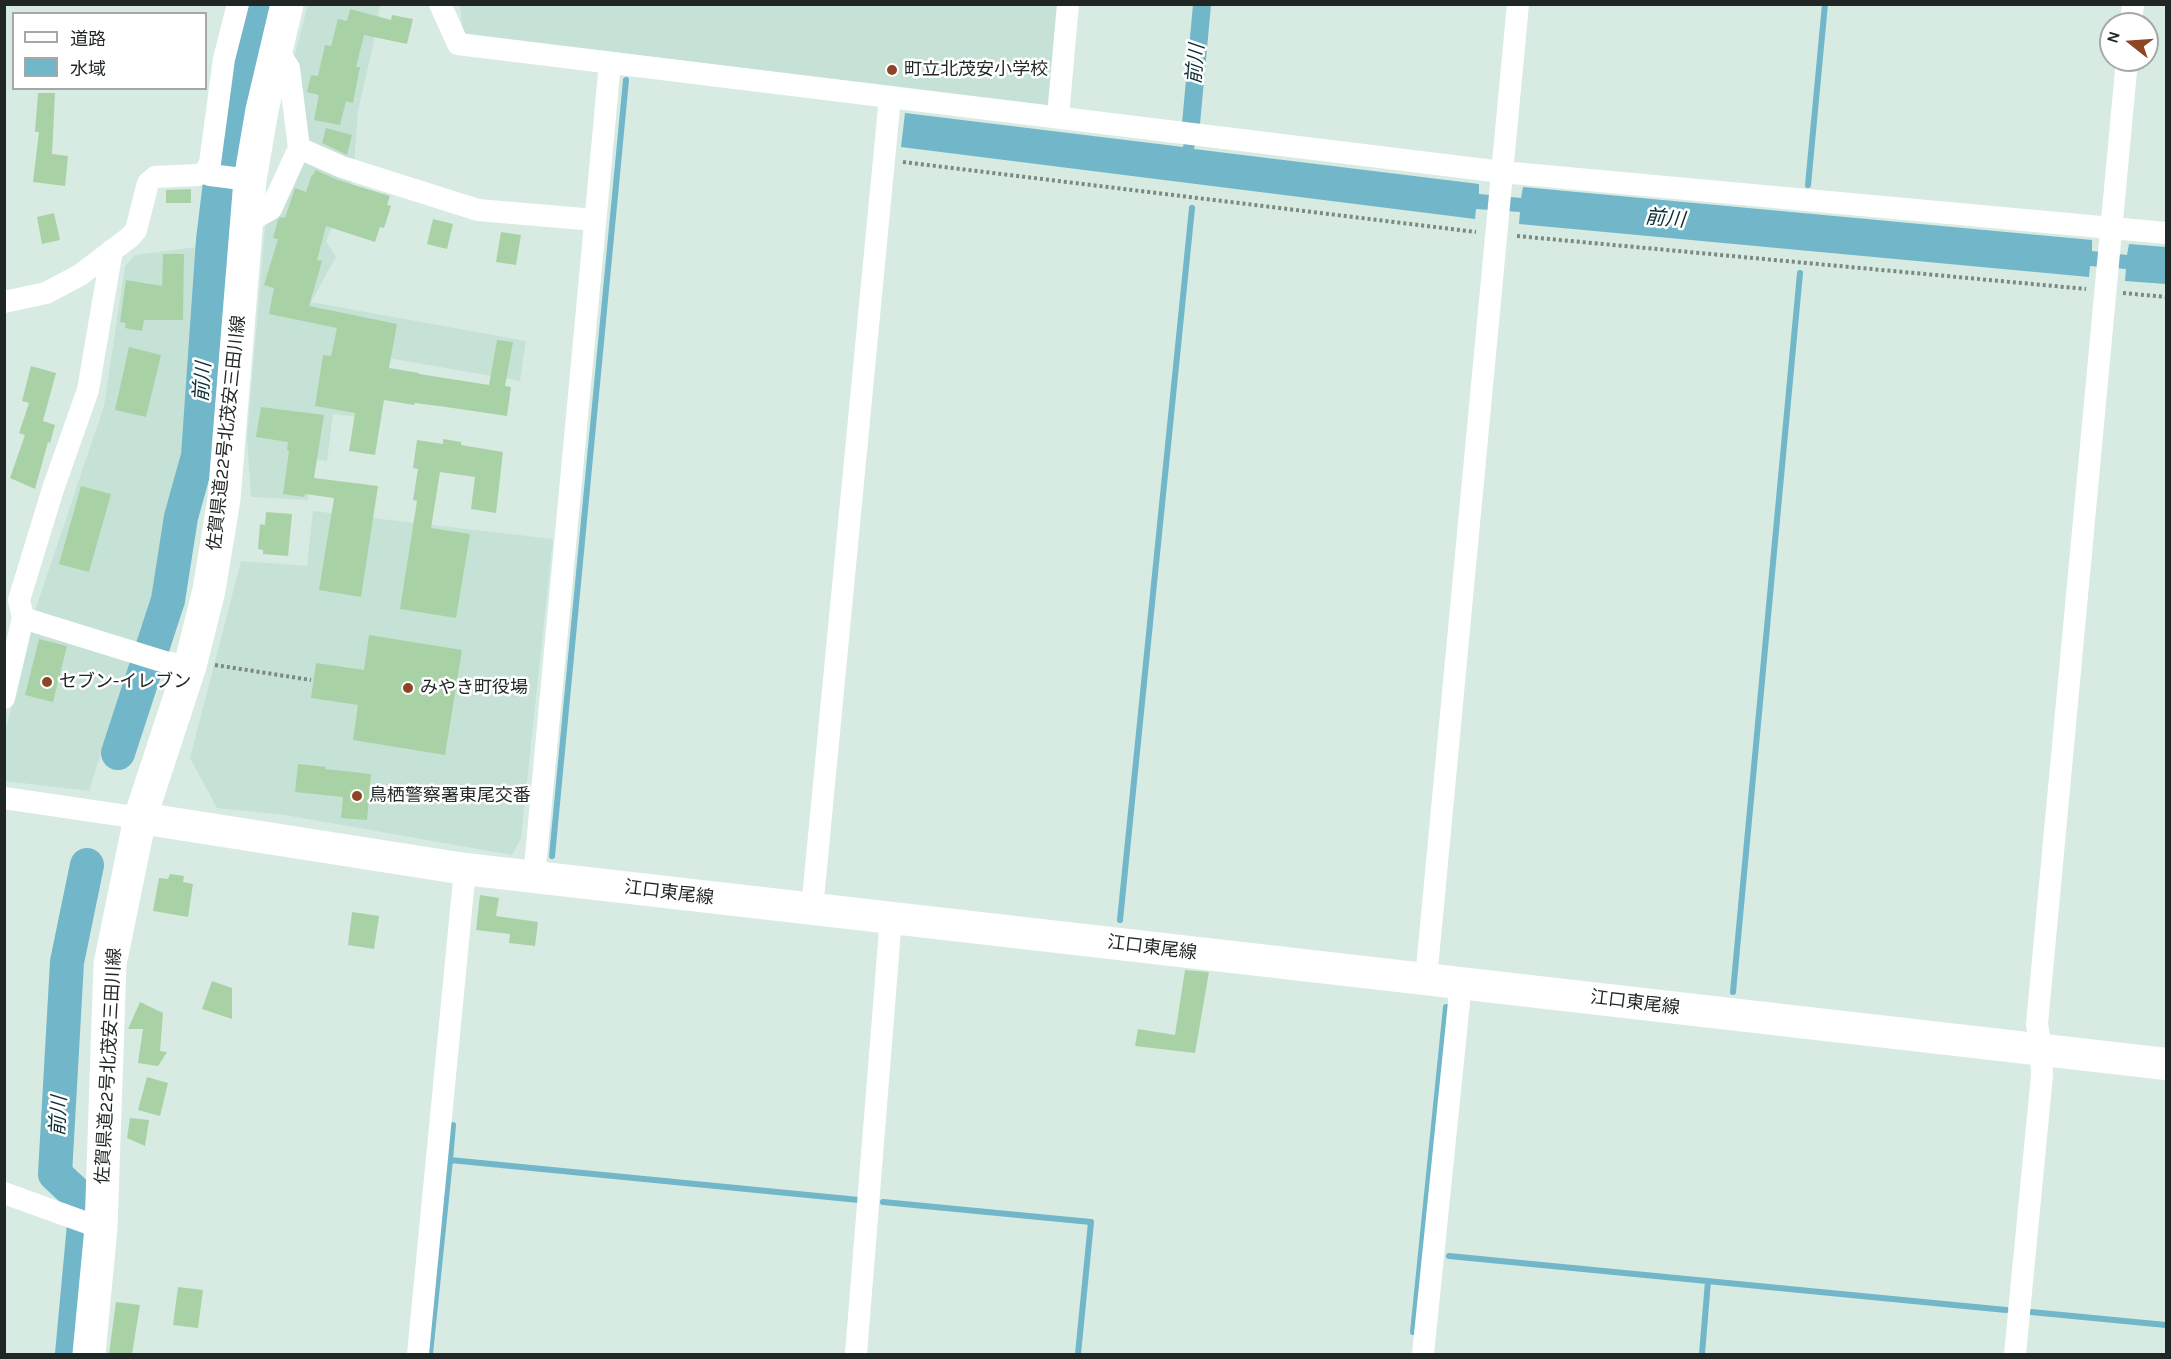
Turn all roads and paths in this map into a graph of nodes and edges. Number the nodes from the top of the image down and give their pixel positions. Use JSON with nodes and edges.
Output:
{"nodes":[{"id":1,"x":238,"y":4,"type":"edge"},
{"id":2,"x":287,"y":4,"type":"edge"},
{"id":3,"x":440,"y":4,"type":"edge"},
{"id":4,"x":1068,"y":4,"type":"edge"},
{"id":5,"x":1518,"y":4,"type":"edge"},
{"id":6,"x":276,"y":48,"type":"junction"},
{"id":7,"x":610,"y":63,"type":"junction"},
{"id":8,"x":2126,"y":72,"type":"edge"},
{"id":9,"x":890,"y":97,"type":"junction"},
{"id":10,"x":1058,"y":116,"type":"junction"},
{"id":11,"x":298,"y":148,"type":"junction"},
{"id":12,"x":885,"y":159,"type":"junction"},
{"id":13,"x":223,"y":176,"type":"junction"},
{"id":14,"x":1499,"y":204,"type":"junction"},
{"id":15,"x":595,"y":220,"type":"junction"},
{"id":16,"x":246,"y":223,"type":"junction"},
{"id":17,"x":2166,"y":234,"type":"edge"},
{"id":18,"x":112,"y":250,"type":"junction"},
{"id":19,"x":2108,"y":260,"type":"junction"},
{"id":20,"x":2166,"y":297,"type":"edge"},
{"id":21,"x":4,"y":302,"type":"edge"},
{"id":22,"x":23,"y":618,"type":"junction"},
{"id":23,"x":188,"y":664,"type":"junction"},
{"id":24,"x":311,"y":680,"type":"dead end"},
{"id":25,"x":4,"y":698,"type":"edge"},
{"id":26,"x":4,"y":798,"type":"edge"},
{"id":27,"x":140,"y":818,"type":"junction"},
{"id":28,"x":465,"y":869,"type":"junction"},
{"id":29,"x":534,"y":877,"type":"junction"},
{"id":30,"x":812,"y":909,"type":"junction"},
{"id":31,"x":891,"y":918,"type":"junction"},
{"id":32,"x":1426,"y":979,"type":"junction"},
{"id":33,"x":1461,"y":983,"type":"junction"},
{"id":34,"x":2041,"y":1050,"type":"junction"},
{"id":35,"x":2166,"y":1064,"type":"edge"},
{"id":36,"x":4,"y":1193,"type":"edge"},
{"id":37,"x":87,"y":1224,"type":"junction"},
{"id":38,"x":89,"y":1354,"type":"edge"},
{"id":39,"x":418,"y":1354,"type":"edge"},
{"id":40,"x":856,"y":1354,"type":"edge"},
{"id":41,"x":1424,"y":1354,"type":"edge"},
{"id":42,"x":2015,"y":1354,"type":"edge"}],
"edges":[{"from":1,"to":13,"type":"street"},
{"from":2,"to":6,"type":"main road","name":"佐賀県道22号北茂安三田川線"},
{"from":3,"to":7,"type":"street"},
{"from":4,"to":10,"type":"street"},
{"from":5,"to":14,"type":"street"},
{"from":6,"to":11,"type":"street"},
{"from":6,"to":13,"type":"main road","name":"佐賀県道22号北茂安三田川線"},
{"from":7,"to":9,"type":"street"},
{"from":7,"to":15,"type":"street"},
{"from":8,"to":19,"type":"street"},
{"from":9,"to":10,"type":"street"},
{"from":9,"to":12,"type":"street"},
{"from":10,"to":14,"type":"street"},
{"from":11,"to":15,"type":"street"},
{"from":11,"to":16,"type":"street"},
{"from":12,"to":14,"type":"path"},
{"from":12,"to":30,"type":"street"},
{"from":13,"to":16,"type":"main road","name":"佐賀県道22号北茂安三田川線"},
{"from":13,"to":18,"type":"street"},
{"from":14,"to":19,"type":"street"},
{"from":14,"to":19,"type":"path"},
{"from":14,"to":32,"type":"street"},
{"from":15,"to":29,"type":"street"},
{"from":16,"to":23,"type":"main road","name":"佐賀県道22号北茂安三田川線"},
{"from":17,"to":19,"type":"street"},
{"from":18,"to":21,"type":"street"},
{"from":18,"to":22,"type":"street"},
{"from":19,"to":20,"type":"path"},
{"from":19,"to":34,"type":"street"},
{"from":22,"to":23,"type":"street"},
{"from":22,"to":25,"type":"street"},
{"from":23,"to":24,"type":"path"},
{"from":23,"to":27,"type":"main road","name":"佐賀県道22号北茂安三田川線"},
{"from":26,"to":27,"type":"street"},
{"from":27,"to":28,"type":"main road","name":"江口東尾線"},
{"from":27,"to":37,"type":"main road","name":"佐賀県道22号北茂安三田川線"},
{"from":28,"to":29,"type":"main road","name":"江口東尾線"},
{"from":28,"to":39,"type":"street"},
{"from":29,"to":30,"type":"main road","name":"江口東尾線"},
{"from":30,"to":31,"type":"main road","name":"江口東尾線"},
{"from":31,"to":32,"type":"main road","name":"江口東尾線"},
{"from":31,"to":40,"type":"street"},
{"from":32,"to":33,"type":"main road","name":"江口東尾線"},
{"from":33,"to":34,"type":"main road","name":"江口東尾線"},
{"from":33,"to":41,"type":"street"},
{"from":34,"to":35,"type":"main road","name":"江口東尾線"},
{"from":34,"to":42,"type":"street"},
{"from":36,"to":37,"type":"street"},
{"from":37,"to":38,"type":"main road","name":"佐賀県道22号北茂安三田川線"}]}
